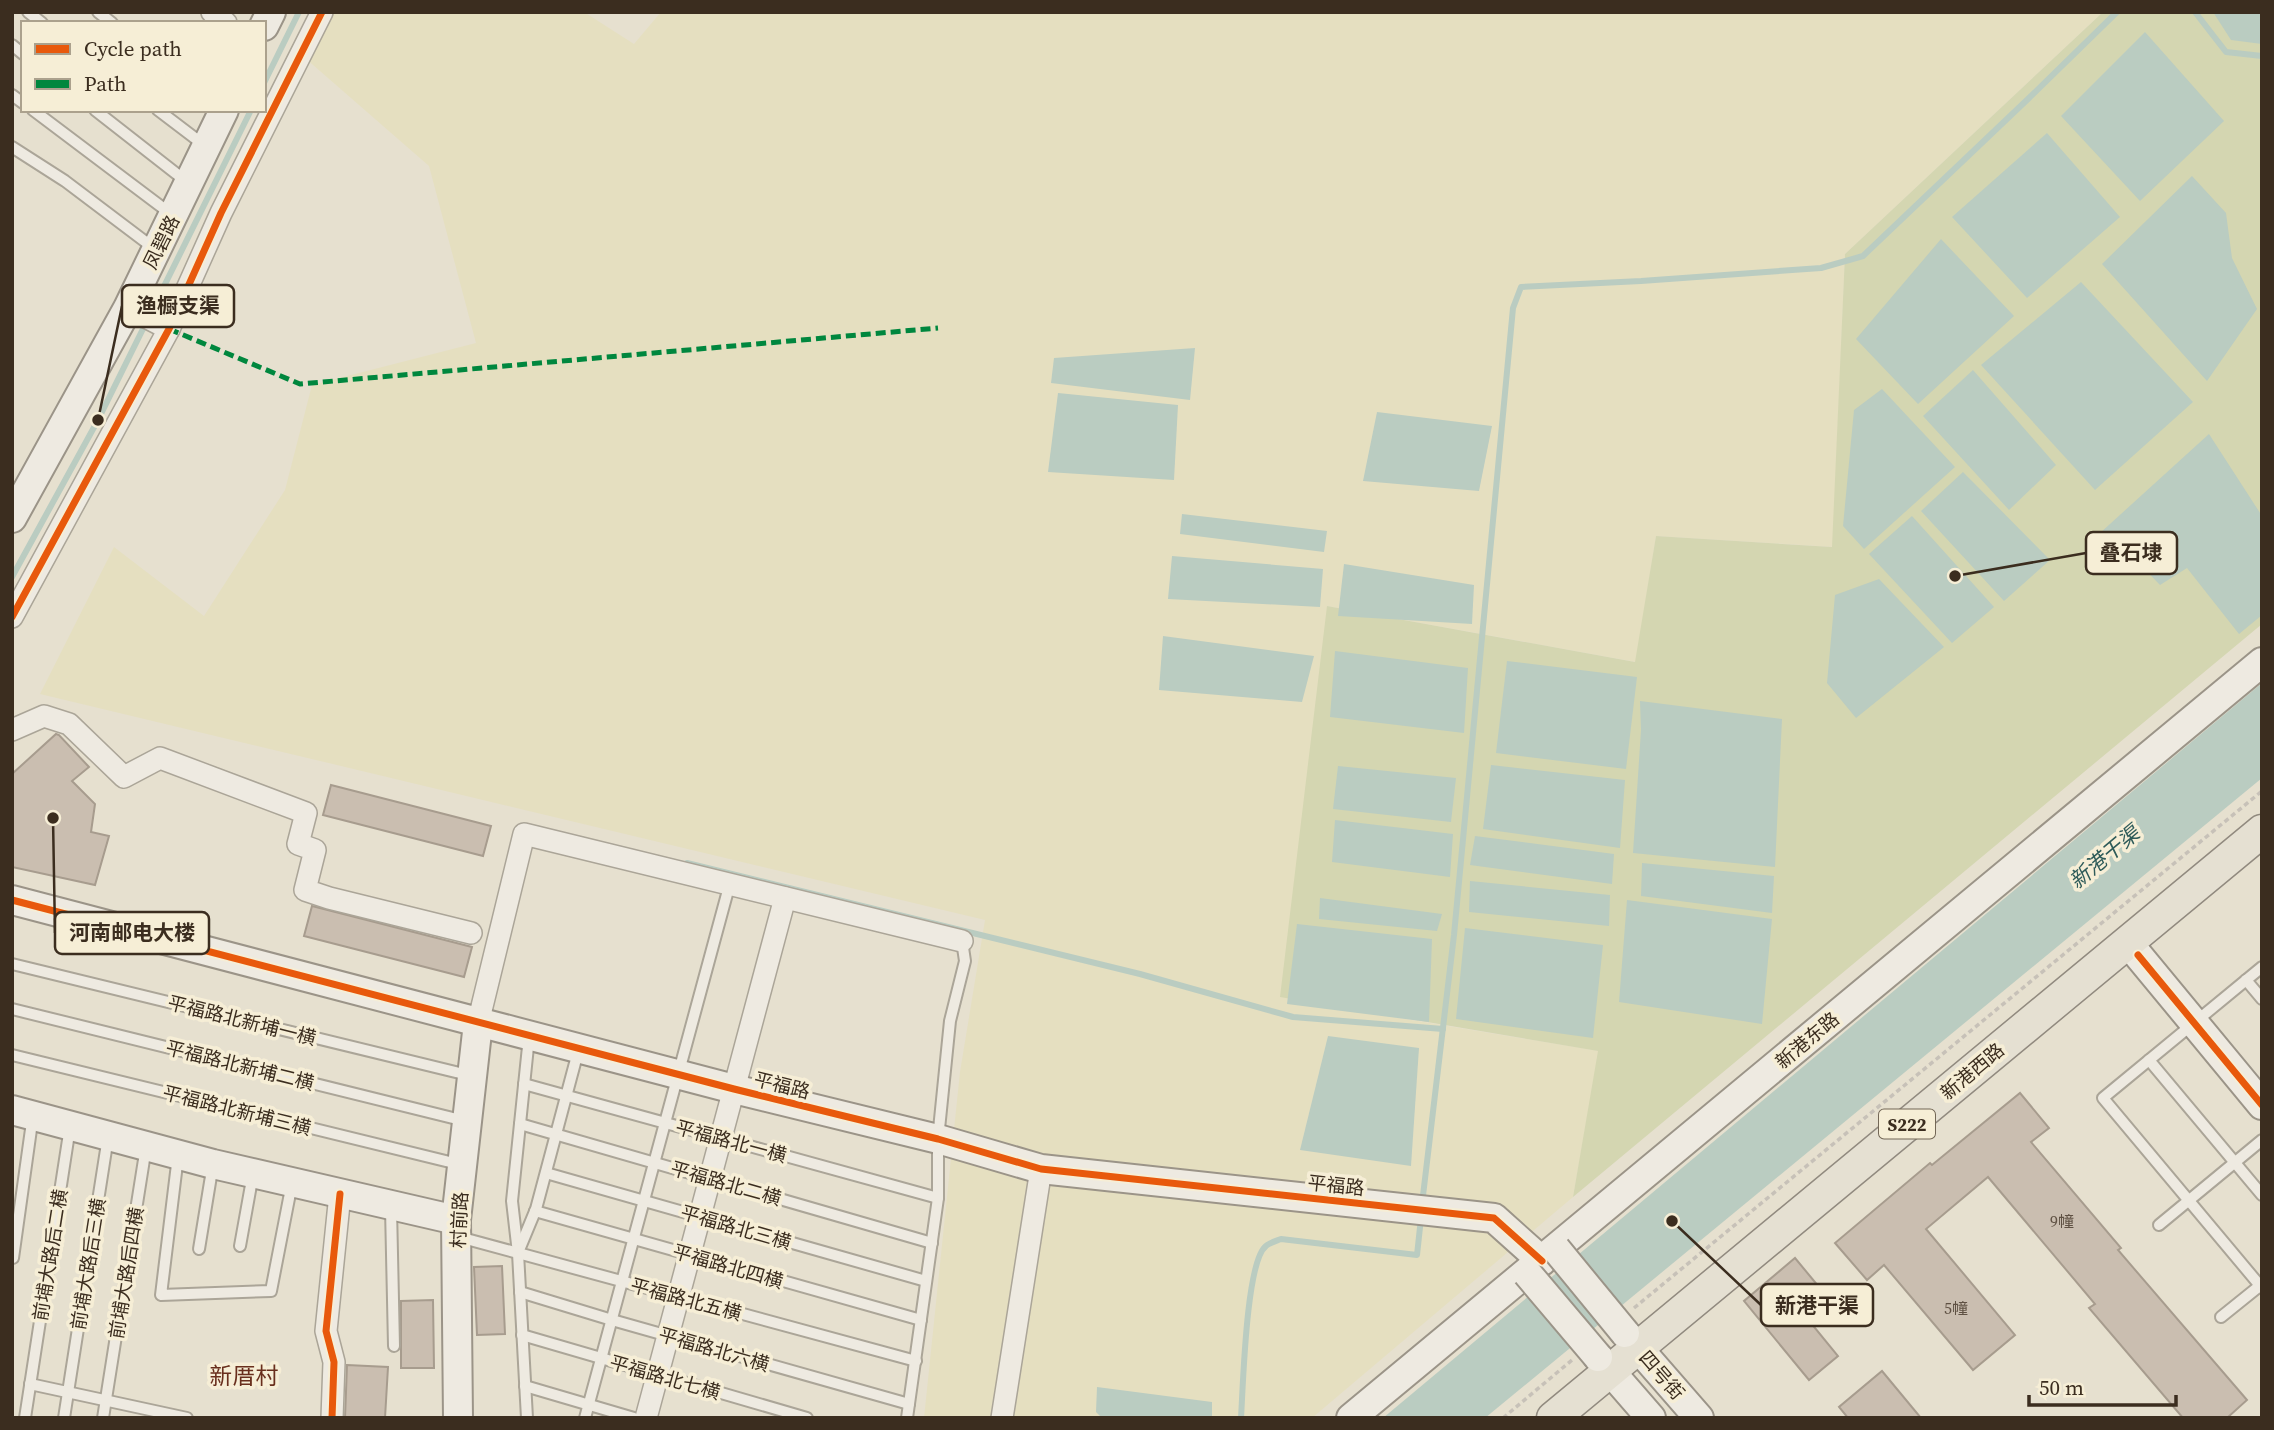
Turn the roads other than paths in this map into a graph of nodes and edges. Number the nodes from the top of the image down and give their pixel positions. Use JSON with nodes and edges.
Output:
{"nodes":[{"id":1,"x":322,"y":12,"type":"edge"},
{"id":2,"x":36,"y":112,"type":"edge"},
{"id":3,"x":98,"y":112,"type":"edge"},
{"id":4,"x":161,"y":112,"type":"edge"},
{"id":5,"x":222,"y":112,"type":"edge"},
{"id":6,"x":12,"y":147,"type":"edge"},
{"id":7,"x":206,"y":147,"type":"junction"},
{"id":8,"x":189,"y":183,"type":"junction"},
{"id":9,"x":173,"y":216,"type":"junction"},
{"id":10,"x":157,"y":251,"type":"junction"},
{"id":11,"x":128,"y":308,"type":"junction"},
{"id":12,"x":169,"y":329,"type":"junction"},
{"id":13,"x":12,"y":518,"type":"edge"},
{"id":14,"x":12,"y":617,"type":"edge"},
{"id":15,"x":2262,"y":662,"type":"edge"},
{"id":16,"x":12,"y":730,"type":"edge"},
{"id":17,"x":2262,"y":831,"type":"edge"},
{"id":18,"x":730,"y":883,"type":"junction"},
{"id":19,"x":785,"y":898,"type":"junction"},
{"id":20,"x":12,"y":900,"type":"edge"},
{"id":21,"x":471,"y":933,"type":"dead end"},
{"id":22,"x":962,"y":941,"type":"joint"},
{"id":23,"x":2138,"y":955,"type":"dead end"},
{"id":24,"x":12,"y":964,"type":"edge"},
{"id":25,"x":2262,"y":967,"type":"edge"},
{"id":26,"x":2246,"y":980,"type":"junction"},
{"id":27,"x":2262,"y":999,"type":"edge"},
{"id":28,"x":12,"y":1009,"type":"edge"},
{"id":29,"x":478,"y":1023,"type":"junction"},
{"id":30,"x":2194,"y":1023,"type":"junction"},
{"id":31,"x":529,"y":1035,"type":"junction"},
{"id":32,"x":579,"y":1047,"type":"junction"},
{"id":33,"x":12,"y":1055,"type":"edge"},
{"id":34,"x":2149,"y":1060,"type":"junction"},
{"id":35,"x":678,"y":1073,"type":"junction"},
{"id":36,"x":472,"y":1076,"type":"junction"},
{"id":37,"x":524,"y":1084,"type":"junction"},
{"id":38,"x":734,"y":1089,"type":"junction"},
{"id":39,"x":566,"y":1095,"type":"junction"},
{"id":40,"x":2262,"y":1105,"type":"edge"},
{"id":41,"x":23,"y":1112,"type":"edge"},
{"id":42,"x":468,"y":1121,"type":"junction"},
{"id":43,"x":665,"y":1122,"type":"junction"},
{"id":44,"x":520,"y":1124,"type":"junction"},
{"id":45,"x":70,"y":1126,"type":"junction"},
{"id":46,"x":556,"y":1135,"type":"junction"},
{"id":47,"x":108,"y":1136,"type":"junction"},
{"id":48,"x":721,"y":1138,"type":"junction"},
{"id":49,"x":937,"y":1139,"type":"junction"},
{"id":50,"x":2262,"y":1140,"type":"edge"},
{"id":51,"x":146,"y":1146,"type":"junction"},
{"id":52,"x":178,"y":1155,"type":"junction"},
{"id":53,"x":2235,"y":1162,"type":"junction"},
{"id":54,"x":654,"y":1163,"type":"junction"},
{"id":55,"x":212,"y":1164,"type":"junction"},
{"id":56,"x":463,"y":1165,"type":"junction"},
{"id":57,"x":1041,"y":1169,"type":"junction"},
{"id":58,"x":546,"y":1173,"type":"junction"},
{"id":59,"x":253,"y":1174,"type":"junction"},
{"id":60,"x":710,"y":1179,"type":"junction"},
{"id":61,"x":292,"y":1183,"type":"junction"},
{"id":62,"x":340,"y":1194,"type":"junction"},
{"id":63,"x":2262,"y":1195,"type":"edge"},
{"id":64,"x":938,"y":1198,"type":"junction"},
{"id":65,"x":2189,"y":1199,"type":"junction"},
{"id":66,"x":644,"y":1201,"type":"junction"},
{"id":67,"x":391,"y":1205,"type":"junction"},
{"id":68,"x":536,"y":1211,"type":"junction"},
{"id":69,"x":700,"y":1217,"type":"junction"},
{"id":70,"x":2159,"y":1225,"type":"dead end"},
{"id":71,"x":456,"y":1228,"type":"junction"},
{"id":72,"x":634,"y":1239,"type":"junction"},
{"id":73,"x":932,"y":1243,"type":"junction"},
{"id":74,"x":240,"y":1246,"type":"dead end"},
{"id":75,"x":199,"y":1249,"type":"dead end"},
{"id":76,"x":518,"y":1253,"type":"junction"},
{"id":77,"x":689,"y":1255,"type":"junction"},
{"id":78,"x":13,"y":1258,"type":"edge"},
{"id":79,"x":1542,"y":1261,"type":"junction"},
{"id":80,"x":622,"y":1281,"type":"junction"},
{"id":81,"x":926,"y":1281,"type":"junction"},
{"id":82,"x":2261,"y":1286,"type":"edge"},
{"id":83,"x":520,"y":1292,"type":"junction"},
{"id":84,"x":678,"y":1296,"type":"junction"},
{"id":85,"x":2221,"y":1317,"type":"dead end"},
{"id":86,"x":612,"y":1320,"type":"junction"},
{"id":87,"x":921,"y":1320,"type":"junction"},
{"id":88,"x":522,"y":1335,"type":"junction"},
{"id":89,"x":667,"y":1336,"type":"junction"},
{"id":90,"x":394,"y":1346,"type":"dead end"},
{"id":91,"x":601,"y":1359,"type":"junction"},
{"id":92,"x":916,"y":1361,"type":"junction"},
{"id":93,"x":657,"y":1375,"type":"junction"},
{"id":94,"x":30,"y":1384,"type":"junction"},
{"id":95,"x":525,"y":1387,"type":"junction"},
{"id":96,"x":68,"y":1393,"type":"junction"},
{"id":97,"x":105,"y":1401,"type":"junction"},
{"id":98,"x":909,"y":1404,"type":"junction"},
{"id":99,"x":588,"y":1405,"type":"junction"},
{"id":100,"x":137,"y":1413,"type":"edge"},
{"id":101,"x":170,"y":1416,"type":"edge"},
{"id":102,"x":24,"y":1418,"type":"edge"},
{"id":103,"x":64,"y":1418,"type":"edge"},
{"id":104,"x":103,"y":1418,"type":"edge"},
{"id":105,"x":187,"y":1418,"type":"edge"},
{"id":106,"x":332,"y":1418,"type":"edge"},
{"id":107,"x":458,"y":1418,"type":"edge"},
{"id":108,"x":527,"y":1418,"type":"edge"},
{"id":109,"x":584,"y":1418,"type":"edge"},
{"id":110,"x":634,"y":1418,"type":"edge"},
{"id":111,"x":646,"y":1418,"type":"edge"},
{"id":112,"x":807,"y":1418,"type":"edge"},
{"id":113,"x":907,"y":1418,"type":"edge"},
{"id":114,"x":1002,"y":1418,"type":"edge"},
{"id":115,"x":1351,"y":1418,"type":"edge"},
{"id":116,"x":1553,"y":1418,"type":"edge"},
{"id":117,"x":1651,"y":1418,"type":"edge"},
{"id":118,"x":1699,"y":1418,"type":"edge"}],
"edges":[{"from":1,"to":12,"type":"street"},
{"from":2,"to":9,"type":"lane"},
{"from":3,"to":8,"type":"lane"},
{"from":4,"to":7,"type":"lane"},
{"from":5,"to":7,"type":"street","name":"凤碧路"},
{"from":6,"to":10,"type":"lane"},
{"from":7,"to":8,"type":"street","name":"凤碧路"},
{"from":8,"to":9,"type":"street","name":"凤碧路"},
{"from":9,"to":10,"type":"street","name":"凤碧路"},
{"from":10,"to":11,"type":"street","name":"凤碧路"},
{"from":11,"to":12,"type":"street"},
{"from":11,"to":13,"type":"street","name":"凤碧路"},
{"from":12,"to":14,"type":"street"},
{"from":15,"to":79,"type":"street","name":"新港东路"},
{"from":16,"to":21,"type":"street"},
{"from":17,"to":116,"type":"main road","name":"新港西路","number":"S222"},
{"from":18,"to":19,"type":"street"},
{"from":18,"to":29,"type":"street"},
{"from":18,"to":35,"type":"lane"},
{"from":19,"to":22,"type":"street"},
{"from":19,"to":38,"type":"street"},
{"from":20,"to":29,"type":"street","name":"平福路"},
{"from":22,"to":49,"type":"lane"},
{"from":23,"to":30,"type":"street"},
{"from":24,"to":36,"type":"lane","name":"平福路北新埔一横"},
{"from":25,"to":26,"type":"lane"},
{"from":26,"to":27,"type":"lane"},
{"from":26,"to":30,"type":"lane"},
{"from":28,"to":42,"type":"lane","name":"平福路北新埔二横"},
{"from":29,"to":31,"type":"street","name":"平福路"},
{"from":29,"to":36,"type":"street","name":"村前路"},
{"from":30,"to":34,"type":"lane"},
{"from":30,"to":40,"type":"street"},
{"from":31,"to":32,"type":"street","name":"平福路"},
{"from":31,"to":37,"type":"lane"},
{"from":32,"to":35,"type":"street","name":"平福路"},
{"from":32,"to":39,"type":"lane"},
{"from":33,"to":56,"type":"lane","name":"平福路北新埔三横"},
{"from":34,"to":53,"type":"lane"},
{"from":34,"to":65,"type":"lane"},
{"from":35,"to":38,"type":"street","name":"平福路"},
{"from":35,"to":43,"type":"lane"},
{"from":36,"to":42,"type":"street","name":"村前路"},
{"from":37,"to":39,"type":"lane","name":"平福路北一横"},
{"from":37,"to":44,"type":"lane"},
{"from":38,"to":48,"type":"street"},
{"from":38,"to":49,"type":"street","name":"平福路"},
{"from":39,"to":43,"type":"lane","name":"平福路北一横"},
{"from":39,"to":46,"type":"lane"},
{"from":41,"to":45,"type":"street"},
{"from":41,"to":78,"type":"lane"},
{"from":42,"to":56,"type":"street","name":"村前路"},
{"from":43,"to":48,"type":"lane","name":"平福路北一横"},
{"from":43,"to":54,"type":"lane"},
{"from":44,"to":46,"type":"lane","name":"平福路北二横"},
{"from":44,"to":76,"type":"lane"},
{"from":45,"to":47,"type":"street"},
{"from":45,"to":94,"type":"lane","name":"前埔大路后二横"},
{"from":46,"to":54,"type":"lane","name":"平福路北二横"},
{"from":46,"to":58,"type":"lane"},
{"from":47,"to":51,"type":"street"},
{"from":47,"to":96,"type":"lane","name":"前埔大路后三横"},
{"from":48,"to":60,"type":"street"},
{"from":48,"to":64,"type":"lane","name":"平福路北一横"},
{"from":49,"to":57,"type":"street","name":"平福路"},
{"from":49,"to":64,"type":"lane"},
{"from":50,"to":53,"type":"lane"},
{"from":51,"to":52,"type":"street"},
{"from":51,"to":97,"type":"lane","name":"前埔大路后四横"},
{"from":52,"to":55,"type":"street"},
{"from":52,"to":61,"type":"lane"},
{"from":53,"to":63,"type":"lane"},
{"from":53,"to":65,"type":"lane"},
{"from":54,"to":60,"type":"lane","name":"平福路北二横"},
{"from":54,"to":66,"type":"lane"},
{"from":55,"to":59,"type":"street"},
{"from":55,"to":75,"type":"lane"},
{"from":56,"to":71,"type":"street","name":"村前路"},
{"from":57,"to":79,"type":"street","name":"平福路"},
{"from":57,"to":114,"type":"street"},
{"from":58,"to":66,"type":"lane","name":"平福路北三横"},
{"from":58,"to":68,"type":"lane"},
{"from":59,"to":61,"type":"street"},
{"from":59,"to":74,"type":"lane"},
{"from":60,"to":69,"type":"street"},
{"from":60,"to":73,"type":"lane","name":"平福路北二横"},
{"from":61,"to":62,"type":"street"},
{"from":62,"to":67,"type":"street"},
{"from":62,"to":106,"type":"street"},
{"from":64,"to":73,"type":"lane"},
{"from":65,"to":70,"type":"lane"},
{"from":65,"to":82,"type":"lane"},
{"from":66,"to":69,"type":"lane","name":"平福路北三横"},
{"from":66,"to":72,"type":"lane"},
{"from":67,"to":71,"type":"street"},
{"from":67,"to":90,"type":"lane"},
{"from":68,"to":72,"type":"lane","name":"平福路北四横"},
{"from":68,"to":76,"type":"lane"},
{"from":69,"to":77,"type":"street"},
{"from":69,"to":81,"type":"lane","name":"平福路北三横"},
{"from":71,"to":76,"type":"lane","name":"平福路北五横"},
{"from":71,"to":107,"type":"street","name":"村前路"},
{"from":72,"to":77,"type":"lane","name":"平福路北四横"},
{"from":72,"to":80,"type":"lane"},
{"from":73,"to":81,"type":"lane"},
{"from":76,"to":80,"type":"lane","name":"平福路北五横"},
{"from":76,"to":83,"type":"lane"},
{"from":77,"to":84,"type":"street"},
{"from":77,"to":87,"type":"lane","name":"平福路北四横"},
{"from":79,"to":115,"type":"street","name":"新港东路"},
{"from":79,"to":117,"type":"street","name":"四号街","bridge":true},
{"from":79,"to":118,"type":"street","name":"四号街","bridge":true},
{"from":80,"to":84,"type":"lane","name":"平福路北五横"},
{"from":80,"to":86,"type":"lane"},
{"from":81,"to":87,"type":"lane"},
{"from":82,"to":85,"type":"lane"},
{"from":83,"to":86,"type":"lane","name":"平福路北六横"},
{"from":83,"to":88,"type":"lane"},
{"from":84,"to":89,"type":"street"},
{"from":84,"to":92,"type":"lane","name":"平福路北五横"},
{"from":86,"to":89,"type":"lane","name":"平福路北六横"},
{"from":86,"to":91,"type":"lane"},
{"from":87,"to":92,"type":"lane"},
{"from":88,"to":91,"type":"lane","name":"平福路北七横"},
{"from":88,"to":95,"type":"lane"},
{"from":89,"to":93,"type":"street"},
{"from":89,"to":98,"type":"lane","name":"平福路北六横"},
{"from":91,"to":93,"type":"lane","name":"平福路北七横"},
{"from":91,"to":99,"type":"lane"},
{"from":92,"to":98,"type":"lane"},
{"from":93,"to":111,"type":"street"},
{"from":93,"to":112,"type":"lane","name":"平福路北七横"},
{"from":94,"to":96,"type":"lane"},
{"from":94,"to":102,"type":"lane","name":"前埔大路后二横"},
{"from":95,"to":99,"type":"lane"},
{"from":95,"to":108,"type":"lane"},
{"from":96,"to":97,"type":"lane"},
{"from":96,"to":103,"type":"lane","name":"前埔大路后三横"},
{"from":97,"to":100,"type":"lane"},
{"from":97,"to":104,"type":"lane","name":"前埔大路后四横"},
{"from":98,"to":113,"type":"lane"},
{"from":99,"to":109,"type":"lane"},
{"from":99,"to":110,"type":"lane"},
{"from":100,"to":101,"type":"lane"},
{"from":101,"to":105,"type":"lane"}]}
